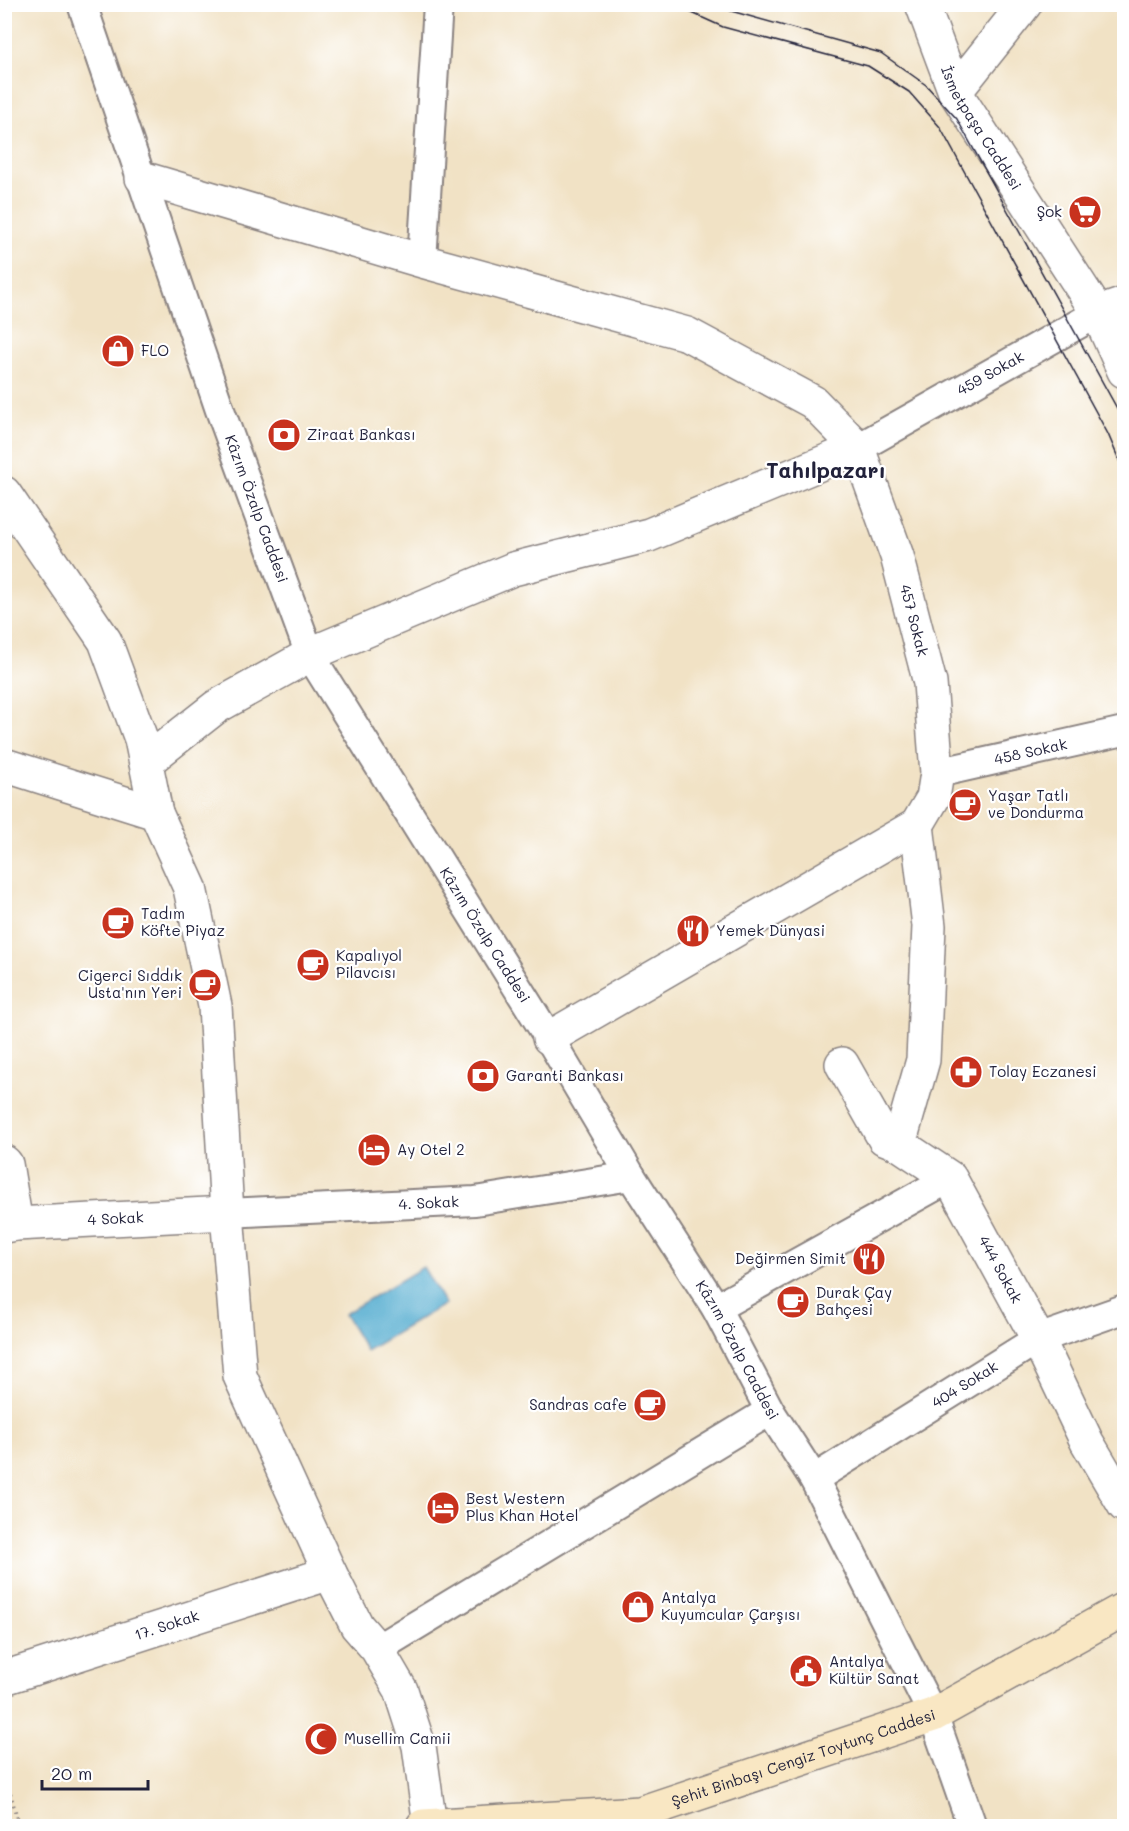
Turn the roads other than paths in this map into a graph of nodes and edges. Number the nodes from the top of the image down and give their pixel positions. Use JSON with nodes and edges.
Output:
{"nodes":[{"id":1,"x":82,"y":4,"type":"edge"},
{"id":2,"x":438,"y":4,"type":"edge"},
{"id":3,"x":922,"y":4,"type":"edge"},
{"id":4,"x":1025,"y":4,"type":"edge"},
{"id":5,"x":955,"y":92,"type":"junction"},
{"id":6,"x":142,"y":178,"type":"junction"},
{"id":7,"x":422,"y":261,"type":"junction"},
{"id":8,"x":1111,"y":309,"type":"edge"},
{"id":9,"x":1125,"y":371,"type":"edge"},
{"id":10,"x":858,"y":448,"type":"junction"},
{"id":11,"x":4,"y":493,"type":"edge"},
{"id":12,"x":310,"y":655,"type":"junction"},
{"id":13,"x":1125,"y":731,"type":"edge"},
{"id":14,"x":146,"y":762,"type":"junction"},
{"id":15,"x":4,"y":765,"type":"edge"},
{"id":16,"x":929,"y":799,"type":"junction"},
{"id":17,"x":156,"y":813,"type":"junction"},
{"id":18,"x":549,"y":1038,"type":"junction"},
{"id":19,"x":842,"y":1064,"type":"dead end"},
{"id":20,"x":899,"y":1144,"type":"junction"},
{"id":21,"x":4,"y":1162,"type":"edge"},
{"id":22,"x":631,"y":1176,"type":"junction"},
{"id":23,"x":950,"y":1178,"type":"junction"},
{"id":24,"x":227,"y":1213,"type":"junction"},
{"id":25,"x":10,"y":1225,"type":"edge"},
{"id":26,"x":716,"y":1308,"type":"junction"},
{"id":27,"x":1125,"y":1309,"type":"edge"},
{"id":28,"x":1038,"y":1339,"type":"junction"},
{"id":29,"x":770,"y":1411,"type":"junction"},
{"id":30,"x":814,"y":1479,"type":"junction"},
{"id":31,"x":1125,"y":1506,"type":"edge"},
{"id":32,"x":330,"y":1574,"type":"junction"},
{"id":33,"x":1125,"y":1609,"type":"edge"},
{"id":34,"x":377,"y":1649,"type":"junction"},
{"id":35,"x":4,"y":1678,"type":"edge"},
{"id":36,"x":933,"y":1715,"type":"junction"},
{"id":37,"x":642,"y":1820,"type":"edge"},
{"id":38,"x":428,"y":1826,"type":"edge"},
{"id":39,"x":972,"y":1827,"type":"edge"}],
"edges":[{"from":1,"to":6,"type":"street","name":"Kâzım Özalp Caddesi"},
{"from":2,"to":7,"type":"street"},
{"from":3,"to":5,"type":"street","name":"İsmetpaşa Caddesi"},
{"from":4,"to":5,"type":"street"},
{"from":5,"to":8,"type":"street","name":"İsmetpaşa Caddesi"},
{"from":6,"to":7,"type":"street"},
{"from":6,"to":12,"type":"street","name":"Kâzım Özalp Caddesi"},
{"from":7,"to":10,"type":"street"},
{"from":8,"to":9,"type":"street","name":"İsmetpaşa Caddesi"},
{"from":8,"to":10,"type":"street","name":"459 Sokak"},
{"from":10,"to":12,"type":"street"},
{"from":10,"to":16,"type":"street","name":"457 Sokak"},
{"from":11,"to":14,"type":"street"},
{"from":12,"to":14,"type":"street"},
{"from":12,"to":18,"type":"street","name":"Kâzım Özalp Caddesi"},
{"from":13,"to":16,"type":"street","name":"458 Sokak"},
{"from":14,"to":17,"type":"street"},
{"from":15,"to":17,"type":"street"},
{"from":16,"to":18,"type":"street"},
{"from":16,"to":20,"type":"street","name":"457 Sokak"},
{"from":17,"to":24,"type":"street"},
{"from":18,"to":22,"type":"street","name":"Kâzım Özalp Caddesi"},
{"from":19,"to":20,"type":"street","name":"444 Sokak"},
{"from":20,"to":23,"type":"street","name":"444 Sokak"},
{"from":21,"to":25,"type":"street"},
{"from":22,"to":24,"type":"street","name":"4. Sokak"},
{"from":22,"to":26,"type":"street","name":"Kâzım Özalp Caddesi"},
{"from":23,"to":26,"type":"street"},
{"from":23,"to":28,"type":"street","name":"444 Sokak"},
{"from":24,"to":25,"type":"street","name":"4 Sokak"},
{"from":24,"to":32,"type":"street"},
{"from":26,"to":29,"type":"street","name":"Kâzım Özalp Caddesi"},
{"from":27,"to":28,"type":"street","name":"404 Sokak"},
{"from":28,"to":30,"type":"street","name":"404 Sokak"},
{"from":28,"to":31,"type":"street","name":"444 Sokak"},
{"from":29,"to":30,"type":"street","name":"Kâzım Özalp Caddesi"},
{"from":29,"to":34,"type":"street"},
{"from":30,"to":36,"type":"street","name":"Kâzım Özalp Caddesi"},
{"from":32,"to":34,"type":"street"},
{"from":32,"to":35,"type":"street","name":"17. Sokak"},
{"from":33,"to":36,"type":"main road","name":"Şehit Binbaşı Cengiz Toytunç Caddesi"},
{"from":34,"to":38,"type":"street"},
{"from":36,"to":37,"type":"main road","name":"Şehit Binbaşı Cengiz Toytunç Caddesi"},
{"from":36,"to":39,"type":"street","name":"Kâzım Özalp Caddesi"},
{"from":37,"to":38,"type":"main road","name":"Şehit Binbaşı Cengiz Toytunç Caddesi"}]}
